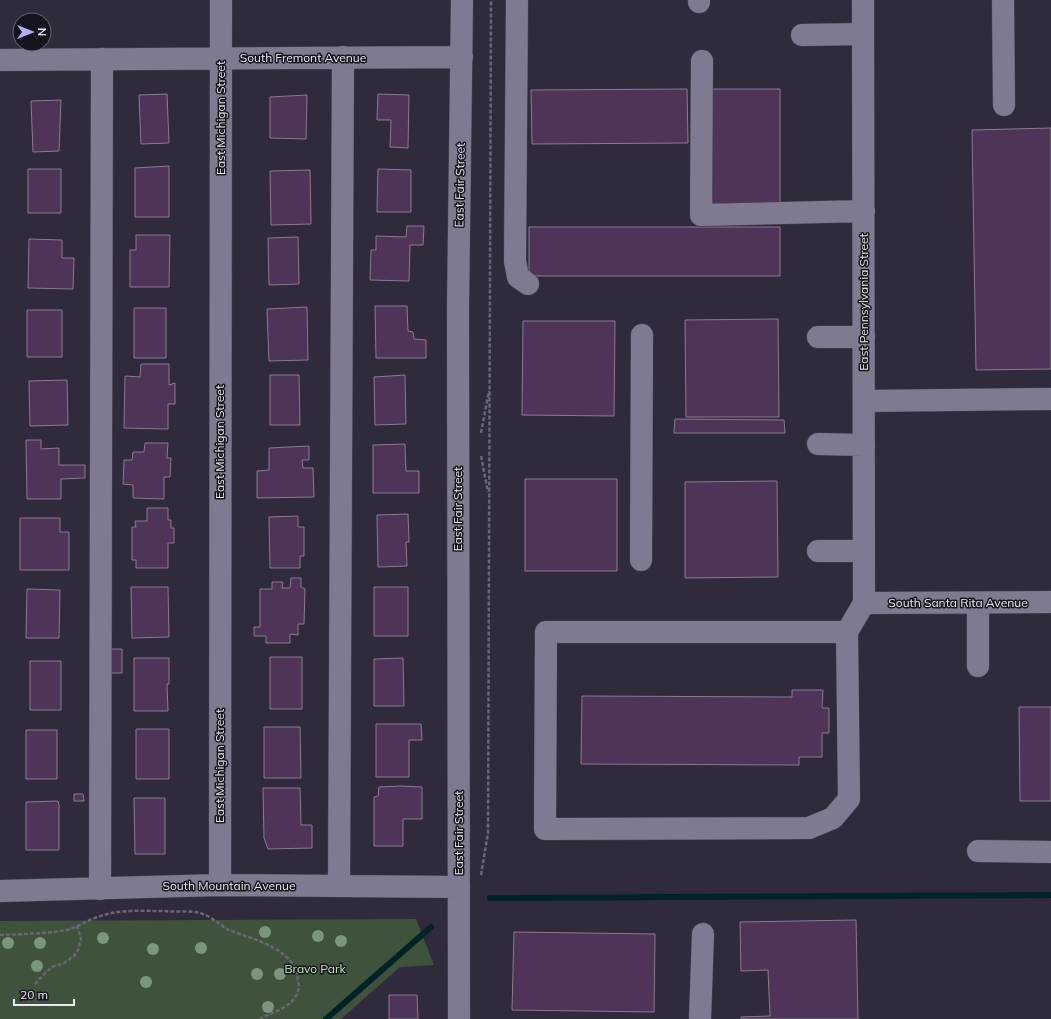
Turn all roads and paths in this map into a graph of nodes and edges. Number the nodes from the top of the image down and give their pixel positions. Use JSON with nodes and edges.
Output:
{"nodes":[{"id":1,"x":221,"y":0,"type":"edge"},
{"id":2,"x":462,"y":0,"type":"edge"},
{"id":3,"x":491,"y":0,"type":"edge"},
{"id":4,"x":517,"y":0,"type":"edge"},
{"id":5,"x":863,"y":0,"type":"edge"},
{"id":6,"x":1003,"y":0,"type":"edge"},
{"id":7,"x":863,"y":34,"type":"junction"},
{"id":8,"x":802,"y":35,"type":"dead end"},
{"id":9,"x":343,"y":57,"type":"junction"},
{"id":10,"x":462,"y":57,"type":"junction"},
{"id":11,"x":221,"y":58,"type":"junction"},
{"id":12,"x":102,"y":59,"type":"junction"},
{"id":13,"x":0,"y":60,"type":"edge"},
{"id":14,"x":702,"y":62,"type":"dead end"},
{"id":15,"x":1004,"y":105,"type":"dead end"},
{"id":16,"x":864,"y":211,"type":"junction"},
{"id":17,"x":528,"y":284,"type":"dead end"},
{"id":18,"x":642,"y":335,"type":"dead end"},
{"id":19,"x":818,"y":337,"type":"dead end"},
{"id":20,"x":864,"y":337,"type":"junction"},
{"id":21,"x":490,"y":385,"type":"junction"},
{"id":22,"x":1051,"y":399,"type":"edge"},
{"id":23,"x":864,"y":401,"type":"junction"},
{"id":24,"x":481,"y":438,"type":"dead end"},
{"id":25,"x":818,"y":444,"type":"dead end"},
{"id":26,"x":864,"y":445,"type":"junction"},
{"id":27,"x":480,"y":453,"type":"dead end"},
{"id":28,"x":490,"y":498,"type":"junction"},
{"id":29,"x":818,"y":551,"type":"dead end"},
{"id":30,"x":864,"y":551,"type":"junction"},
{"id":31,"x":641,"y":560,"type":"dead end"},
{"id":32,"x":1051,"y":602,"type":"edge"},
{"id":33,"x":864,"y":603,"type":"junction"},
{"id":34,"x":978,"y":603,"type":"junction"},
{"id":35,"x":847,"y":632,"type":"junction"},
{"id":36,"x":978,"y":666,"type":"dead end"},
{"id":37,"x":978,"y":851,"type":"dead end"},
{"id":38,"x":1051,"y":852,"type":"edge"},
{"id":39,"x":481,"y":878,"type":"dead end"},
{"id":40,"x":220,"y":885,"type":"junction"},
{"id":41,"x":339,"y":886,"type":"junction"},
{"id":42,"x":459,"y":887,"type":"junction"},
{"id":43,"x":100,"y":889,"type":"junction"},
{"id":44,"x":0,"y":892,"type":"edge"},
{"id":45,"x":77,"y":926,"type":"junction"},
{"id":46,"x":702,"y":934,"type":"dead end"},
{"id":47,"x":0,"y":935,"type":"edge"},
{"id":48,"x":35,"y":984,"type":"dead end"},
{"id":49,"x":260,"y":1019,"type":"edge"},
{"id":50,"x":459,"y":1019,"type":"edge"},
{"id":51,"x":700,"y":1019,"type":"edge"}],
"edges":[{"from":1,"to":11,"type":"street","name":"East Michigan Street"},
{"from":2,"to":10,"type":"street","name":"East Fair Street"},
{"from":3,"to":21,"type":"path"},
{"from":4,"to":17,"type":"street"},
{"from":5,"to":7,"type":"street","name":"East Pennsylvania Street"},
{"from":6,"to":15,"type":"street"},
{"from":7,"to":8,"type":"street"},
{"from":7,"to":16,"type":"street","name":"East Pennsylvania Street"},
{"from":9,"to":10,"type":"street","name":"South Fremont Avenue"},
{"from":9,"to":11,"type":"street","name":"South Fremont Avenue"},
{"from":9,"to":41,"type":"street"},
{"from":10,"to":42,"type":"street","name":"East Fair Street"},
{"from":11,"to":12,"type":"street","name":"South Fremont Avenue"},
{"from":11,"to":40,"type":"street","name":"East Michigan Street"},
{"from":12,"to":13,"type":"street","name":"South Fremont Avenue"},
{"from":12,"to":43,"type":"street"},
{"from":14,"to":16,"type":"street"},
{"from":16,"to":20,"type":"street","name":"East Pennsylvania Street"},
{"from":18,"to":31,"type":"street"},
{"from":19,"to":20,"type":"street"},
{"from":20,"to":23,"type":"street","name":"East Pennsylvania Street"},
{"from":21,"to":24,"type":"path"},
{"from":21,"to":28,"type":"path"},
{"from":22,"to":23,"type":"street"},
{"from":23,"to":26,"type":"street","name":"East Pennsylvania Street"},
{"from":25,"to":26,"type":"street"},
{"from":26,"to":30,"type":"street","name":"East Pennsylvania Street"},
{"from":27,"to":28,"type":"path"},
{"from":28,"to":39,"type":"path"},
{"from":29,"to":30,"type":"street"},
{"from":30,"to":33,"type":"street","name":"East Pennsylvania Street"},
{"from":32,"to":34,"type":"street","name":"South Santa Rita Avenue"},
{"from":33,"to":34,"type":"street","name":"South Santa Rita Avenue"},
{"from":33,"to":35,"type":"street"},
{"from":34,"to":36,"type":"street"},
{"from":35,"to":35,"type":"street"},
{"from":37,"to":38,"type":"street"},
{"from":40,"to":41,"type":"street","name":"South Mountain Avenue"},
{"from":40,"to":43,"type":"street","name":"South Mountain Avenue"},
{"from":41,"to":42,"type":"street","name":"South Mountain Avenue"},
{"from":42,"to":50,"type":"street","name":"East Fair Street"},
{"from":43,"to":44,"type":"street","name":"South Mountain Avenue"},
{"from":45,"to":47,"type":"path"},
{"from":45,"to":48,"type":"path"},
{"from":45,"to":49,"type":"path"},
{"from":46,"to":51,"type":"street"}]}
